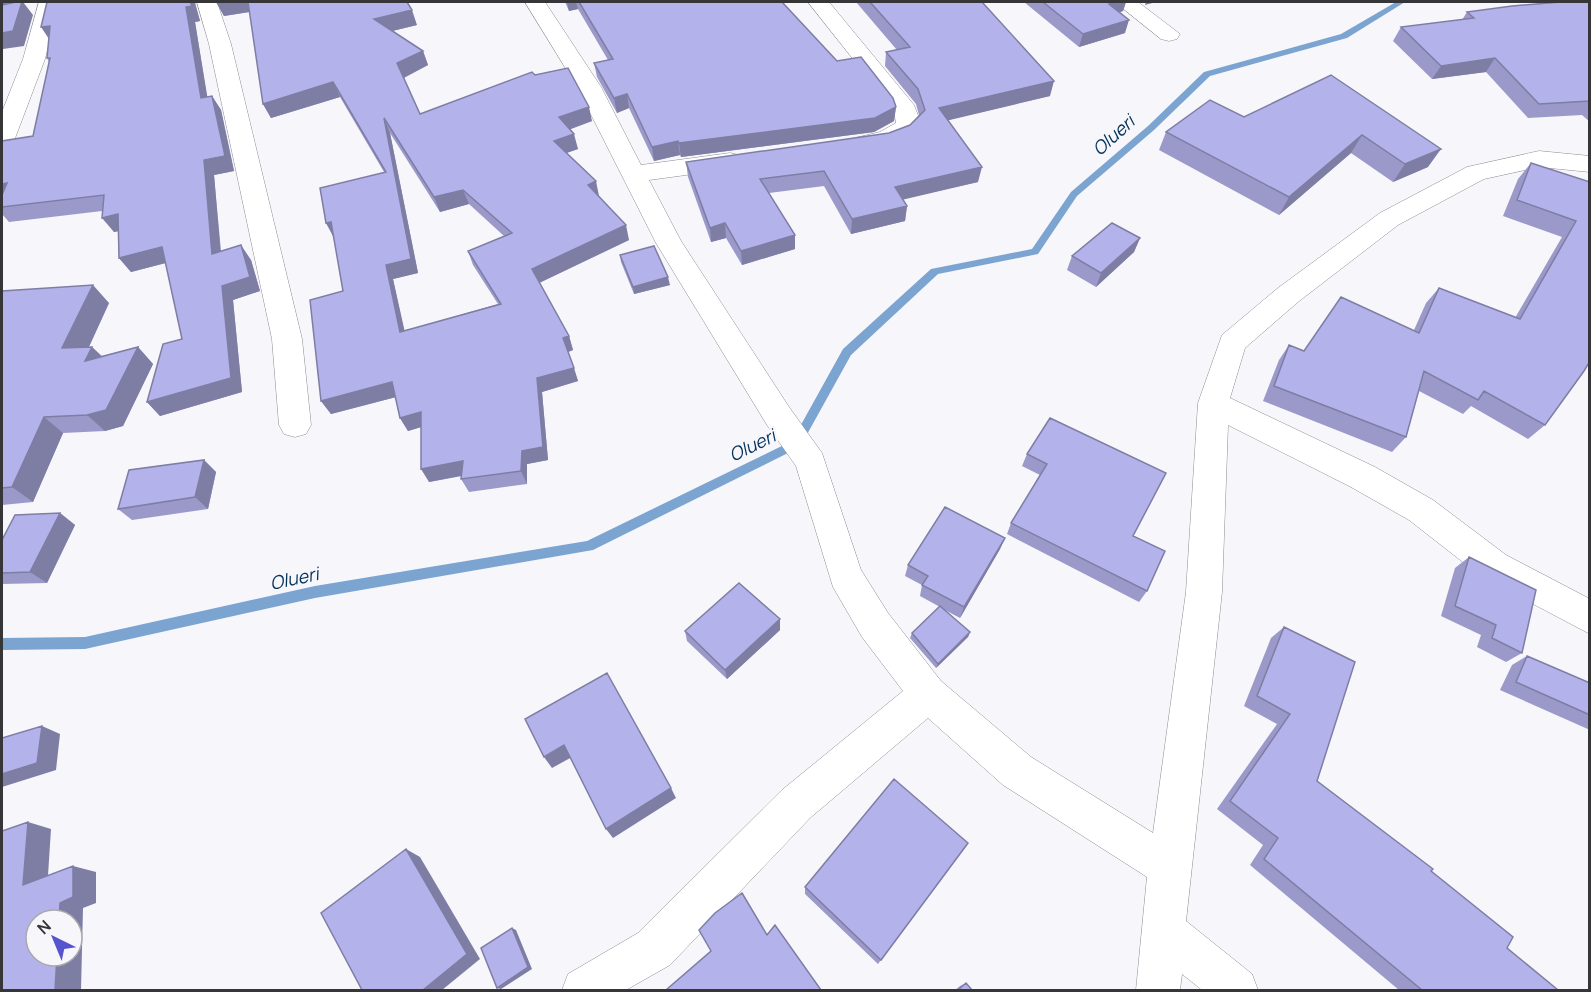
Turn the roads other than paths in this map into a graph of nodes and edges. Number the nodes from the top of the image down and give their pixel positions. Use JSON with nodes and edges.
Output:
{"nodes":[{"id":1,"x":207,"y":2,"type":"edge"},
{"id":2,"x":535,"y":2,"type":"edge"},
{"id":3,"x":818,"y":2,"type":"edge"},
{"id":4,"x":1125,"y":2,"type":"edge"},
{"id":5,"x":41,"y":4,"type":"edge"},
{"id":6,"x":1168,"y":34,"type":"dead end"},
{"id":7,"x":2,"y":141,"type":"edge"},
{"id":8,"x":843,"y":146,"type":"edge"},
{"id":9,"x":750,"y":159,"type":"edge"},
{"id":10,"x":1590,"y":164,"type":"edge"},
{"id":11,"x":633,"y":174,"type":"junction"},
{"id":12,"x":1214,"y":403,"type":"junction"},
{"id":13,"x":295,"y":424,"type":"dead end"},
{"id":14,"x":1590,"y":618,"type":"edge"},
{"id":15,"x":928,"y":694,"type":"junction"},
{"id":16,"x":1169,"y":867,"type":"junction"},
{"id":17,"x":1163,"y":930,"type":"junction"},
{"id":18,"x":584,"y":990,"type":"edge"},
{"id":19,"x":1158,"y":990,"type":"edge"},
{"id":20,"x":1236,"y":990,"type":"edge"}],
"edges":[{"from":1,"to":13,"type":"street"},
{"from":2,"to":11,"type":"street"},
{"from":3,"to":8,"type":"street"},
{"from":4,"to":6,"type":"street"},
{"from":5,"to":7,"type":"street"},
{"from":9,"to":11,"type":"street"},
{"from":10,"to":12,"type":"street"},
{"from":11,"to":15,"type":"street"},
{"from":12,"to":14,"type":"street"},
{"from":12,"to":16,"type":"street"},
{"from":15,"to":16,"type":"street"},
{"from":15,"to":18,"type":"street"},
{"from":16,"to":17,"type":"street"},
{"from":17,"to":19,"type":"street"},
{"from":17,"to":20,"type":"street"}]}
